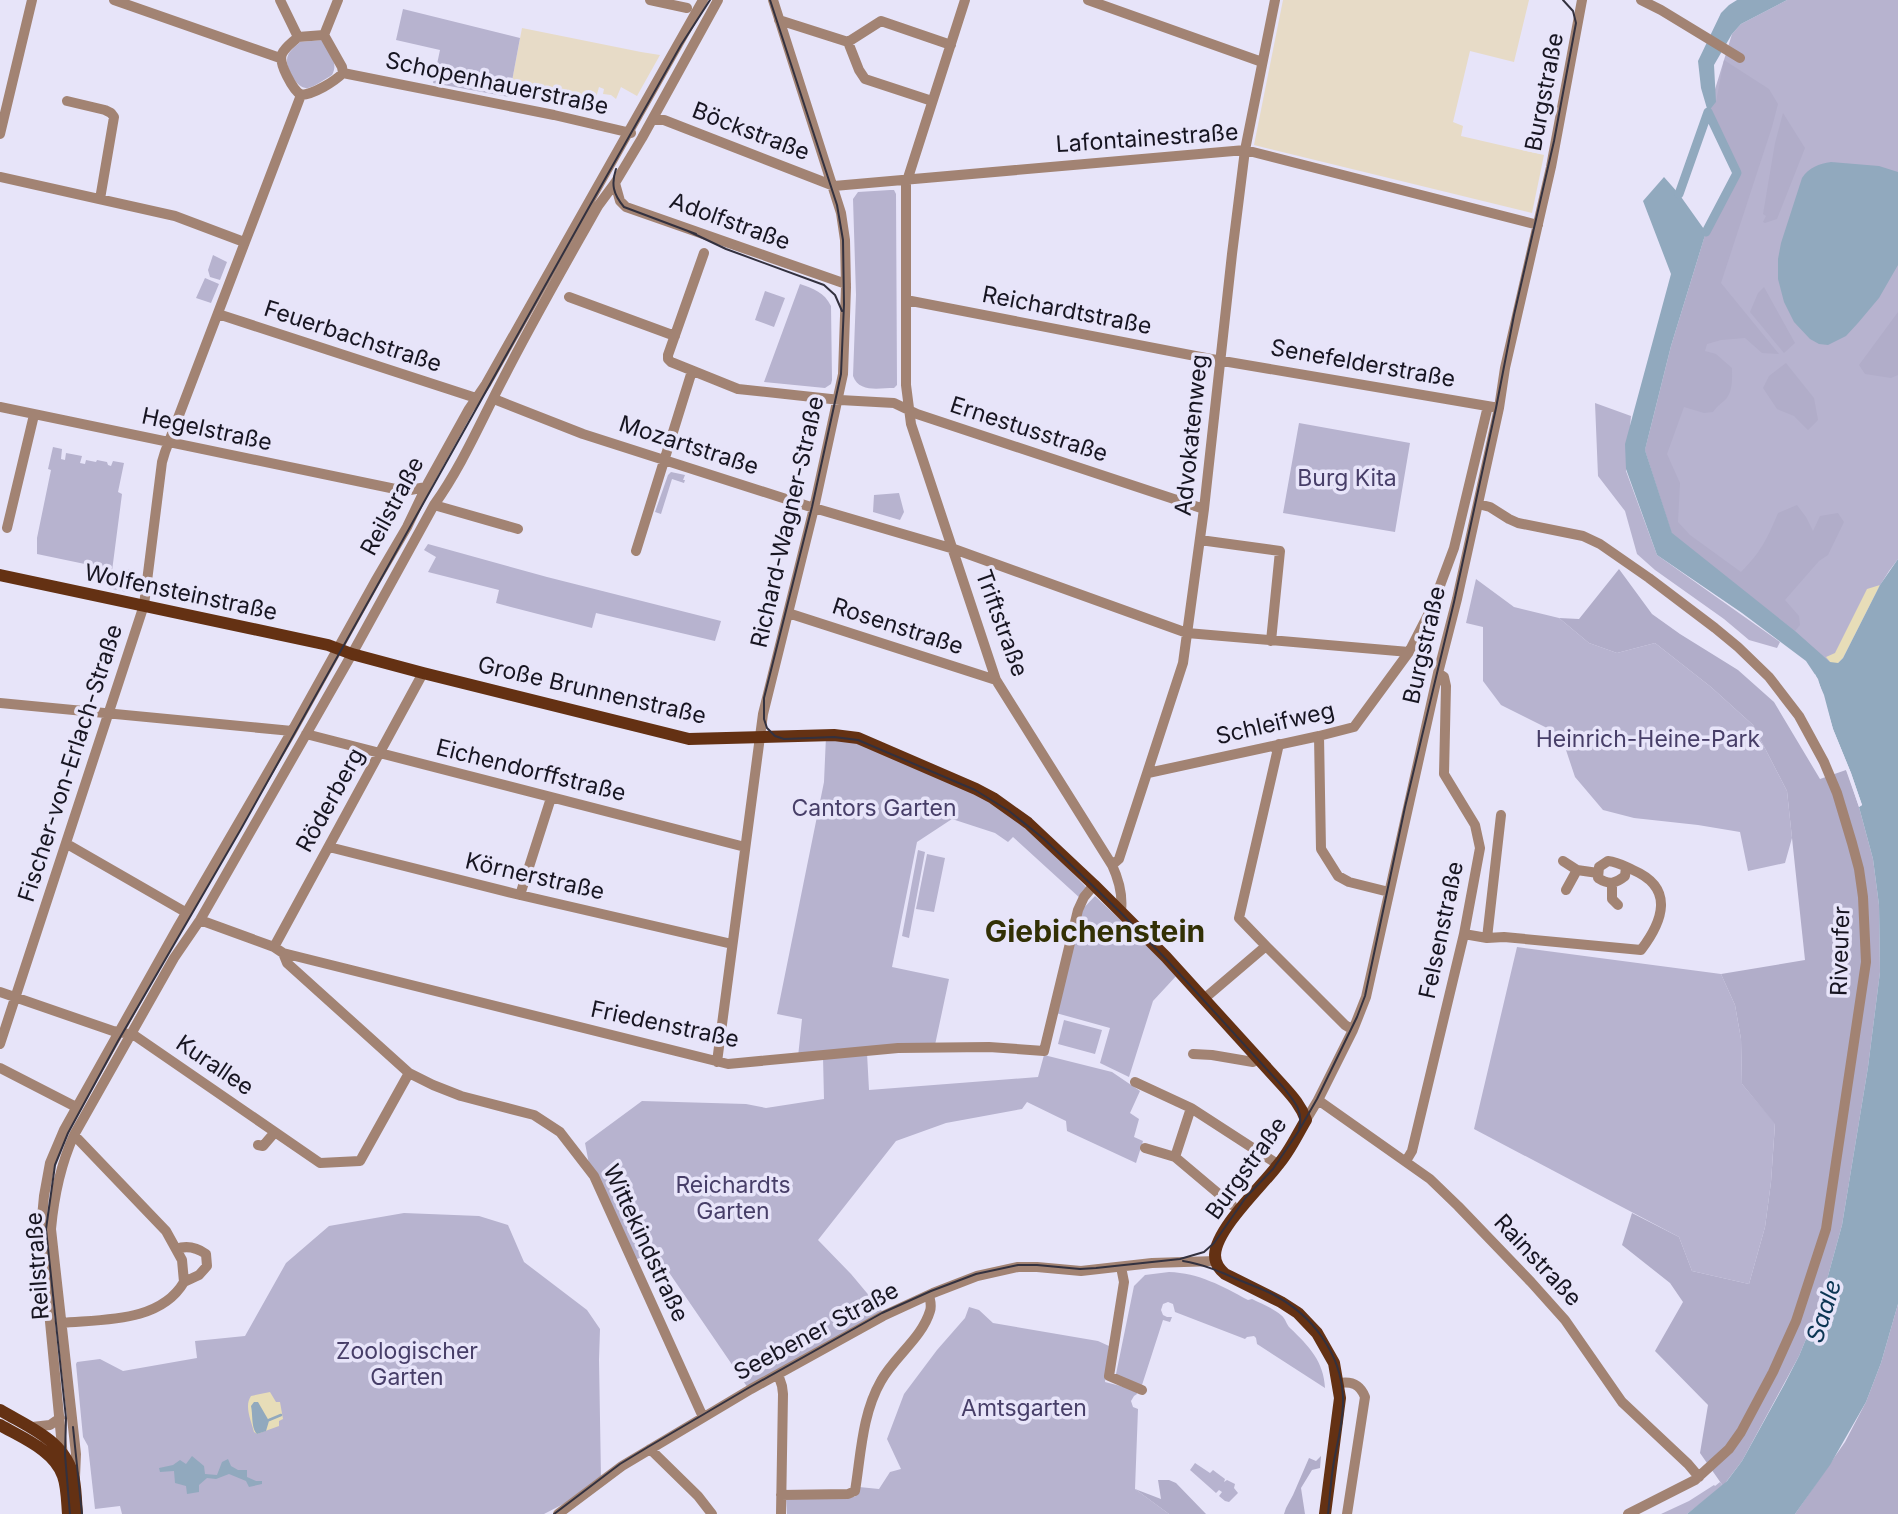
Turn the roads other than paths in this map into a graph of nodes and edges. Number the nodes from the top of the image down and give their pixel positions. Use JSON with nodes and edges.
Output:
{"nodes":[{"id":1,"x":32,"y":0,"type":"edge"},
{"id":2,"x":114,"y":0,"type":"edge"},
{"id":3,"x":280,"y":0,"type":"edge"},
{"id":4,"x":338,"y":0,"type":"edge"},
{"id":5,"x":650,"y":0,"type":"edge"},
{"id":6,"x":703,"y":0,"type":"edge"},
{"id":7,"x":718,"y":0,"type":"edge"},
{"id":8,"x":773,"y":0,"type":"edge"},
{"id":9,"x":965,"y":0,"type":"edge"},
{"id":10,"x":1088,"y":0,"type":"edge"},
{"id":11,"x":1275,"y":0,"type":"edge"},
{"id":12,"x":1580,"y":0,"type":"edge"},
{"id":13,"x":1641,"y":0,"type":"edge"},
{"id":14,"x":1663,"y":5,"type":"edge"},
{"id":15,"x":687,"y":8,"type":"dead end"},
{"id":16,"x":779,"y":20,"type":"junction"},
{"id":17,"x":324,"y":36,"type":"junction"},
{"id":18,"x":298,"y":37,"type":"junction"},
{"id":19,"x":848,"y":42,"type":"junction"},
{"id":20,"x":951,"y":45,"type":"junction"},
{"id":21,"x":1735,"y":55,"type":"dead end"},
{"id":22,"x":280,"y":58,"type":"junction"},
{"id":23,"x":1262,"y":62,"type":"junction"},
{"id":24,"x":343,"y":73,"type":"junction"},
{"id":25,"x":301,"y":95,"type":"junction"},
{"id":26,"x":67,"y":101,"type":"dead end"},
{"id":27,"x":932,"y":101,"type":"junction"},
{"id":28,"x":653,"y":120,"type":"junction"},
{"id":29,"x":628,"y":132,"type":"junction"},
{"id":30,"x":0,"y":134,"type":"edge"},
{"id":31,"x":642,"y":138,"type":"junction"},
{"id":32,"x":1245,"y":150,"type":"junction"},
{"id":33,"x":0,"y":177,"type":"edge"},
{"id":34,"x":907,"y":179,"type":"junction"},
{"id":35,"x":615,"y":183,"type":"junction"},
{"id":36,"x":834,"y":187,"type":"junction"},
{"id":37,"x":100,"y":198,"type":"junction"},
{"id":38,"x":1538,"y":225,"type":"junction"},
{"id":39,"x":244,"y":242,"type":"junction"},
{"id":40,"x":704,"y":253,"type":"dead end"},
{"id":41,"x":846,"y":285,"type":"junction"},
{"id":42,"x":569,"y":297,"type":"dead end"},
{"id":43,"x":906,"y":300,"type":"junction"},
{"id":44,"x":218,"y":314,"type":"junction"},
{"id":45,"x":675,"y":335,"type":"junction"},
{"id":46,"x":1220,"y":360,"type":"junction"},
{"id":47,"x":692,"y":371,"type":"junction"},
{"id":48,"x":476,"y":398,"type":"junction"},
{"id":49,"x":494,"y":399,"type":"junction"},
{"id":50,"x":838,"y":399,"type":"junction"},
{"id":51,"x":0,"y":407,"type":"edge"},
{"id":52,"x":1493,"y":407,"type":"junction"},
{"id":53,"x":908,"y":410,"type":"junction"},
{"id":54,"x":34,"y":415,"type":"junction"},
{"id":55,"x":168,"y":441,"type":"junction"},
{"id":56,"x":665,"y":460,"type":"junction"},
{"id":57,"x":426,"y":487,"type":"junction"},
{"id":58,"x":405,"y":491,"type":"junction"},
{"id":59,"x":1478,"y":504,"type":"junction"},
{"id":60,"x":434,"y":505,"type":"junction"},
{"id":61,"x":416,"y":506,"type":"junction"},
{"id":62,"x":814,"y":508,"type":"junction"},
{"id":63,"x":1204,"y":509,"type":"junction"},
{"id":64,"x":8,"y":528,"type":"dead end"},
{"id":65,"x":518,"y":529,"type":"dead end"},
{"id":66,"x":1200,"y":540,"type":"junction"},
{"id":67,"x":954,"y":549,"type":"junction"},
{"id":68,"x":636,"y":551,"type":"dead end"},
{"id":69,"x":0,"y":575,"type":"edge"},
{"id":70,"x":144,"y":605,"type":"junction"},
{"id":71,"x":788,"y":613,"type":"junction"},
{"id":72,"x":1187,"y":633,"type":"junction"},
{"id":73,"x":1271,"y":641,"type":"junction"},
{"id":74,"x":339,"y":649,"type":"junction"},
{"id":75,"x":1409,"y":653,"type":"junction"},
{"id":76,"x":352,"y":654,"type":"junction"},
{"id":77,"x":423,"y":673,"type":"junction"},
{"id":78,"x":1438,"y":673,"type":"junction"},
{"id":79,"x":996,"y":680,"type":"junction"},
{"id":80,"x":0,"y":703,"type":"edge"},
{"id":81,"x":108,"y":713,"type":"junction"},
{"id":82,"x":292,"y":732,"type":"junction"},
{"id":83,"x":306,"y":734,"type":"junction"},
{"id":84,"x":1319,"y":736,"type":"junction"},
{"id":85,"x":761,"y":737,"type":"junction"},
{"id":86,"x":1279,"y":744,"type":"junction"},
{"id":87,"x":380,"y":753,"type":"junction"},
{"id":88,"x":1148,"y":773,"type":"junction"},
{"id":89,"x":551,"y":798,"type":"junction"},
{"id":90,"x":1501,"y":815,"type":"dead end"},
{"id":91,"x":67,"y":844,"type":"junction"},
{"id":92,"x":329,"y":847,"type":"junction"},
{"id":93,"x":745,"y":847,"type":"junction"},
{"id":94,"x":1563,"y":861,"type":"dead end"},
{"id":95,"x":1112,"y":865,"type":"junction"},
{"id":96,"x":1626,"y":867,"type":"junction"},
{"id":97,"x":1577,"y":870,"type":"junction"},
{"id":98,"x":1598,"y":873,"type":"junction"},
{"id":99,"x":1612,"y":883,"type":"junction"},
{"id":100,"x":1094,"y":885,"type":"junction"},
{"id":101,"x":1566,"y":890,"type":"dead end"},
{"id":102,"x":1389,"y":892,"type":"junction"},
{"id":103,"x":520,"y":895,"type":"junction"},
{"id":104,"x":1618,"y":905,"type":"dead end"},
{"id":105,"x":1121,"y":911,"type":"junction"},
{"id":106,"x":187,"y":913,"type":"junction"},
{"id":107,"x":200,"y":919,"type":"junction"},
{"id":108,"x":1464,"y":934,"type":"junction"},
{"id":109,"x":1487,"y":938,"type":"junction"},
{"id":110,"x":732,"y":944,"type":"junction"},
{"id":111,"x":1266,"y":946,"type":"junction"},
{"id":112,"x":278,"y":950,"type":"junction"},
{"id":113,"x":0,"y":992,"type":"edge"},
{"id":114,"x":16,"y":997,"type":"junction"},
{"id":115,"x":1205,"y":998,"type":"junction"},
{"id":116,"x":1353,"y":1030,"type":"junction"},
{"id":117,"x":119,"y":1032,"type":"junction"},
{"id":118,"x":131,"y":1033,"type":"junction"},
{"id":119,"x":0,"y":1044,"type":"edge"},
{"id":120,"x":1193,"y":1054,"type":"dead end"},
{"id":121,"x":1258,"y":1059,"type":"junction"},
{"id":122,"x":717,"y":1062,"type":"junction"},
{"id":123,"x":0,"y":1068,"type":"edge"},
{"id":124,"x":409,"y":1073,"type":"junction"},
{"id":125,"x":1135,"y":1082,"type":"dead end"},
{"id":126,"x":1318,"y":1100,"type":"junction"},
{"id":127,"x":76,"y":1107,"type":"junction"},
{"id":128,"x":1191,"y":1108,"type":"junction"},
{"id":129,"x":1306,"y":1120,"type":"junction"},
{"id":130,"x":275,"y":1132,"type":"junction"},
{"id":131,"x":74,"y":1135,"type":"junction"},
{"id":132,"x":258,"y":1145,"type":"dead end"},
{"id":133,"x":1145,"y":1148,"type":"dead end"},
{"id":134,"x":1175,"y":1157,"type":"junction"},
{"id":135,"x":1406,"y":1161,"type":"junction"},
{"id":136,"x":1279,"y":1165,"type":"junction"},
{"id":137,"x":1232,"y":1205,"type":"dead end"},
{"id":138,"x":176,"y":1249,"type":"junction"},
{"id":139,"x":1216,"y":1261,"type":"junction"},
{"id":140,"x":1121,"y":1267,"type":"junction"},
{"id":141,"x":184,"y":1282,"type":"junction"},
{"id":142,"x":929,"y":1295,"type":"junction"},
{"id":143,"x":61,"y":1323,"type":"junction"},
{"id":144,"x":778,"y":1374,"type":"junction"},
{"id":145,"x":1339,"y":1383,"type":"junction"},
{"id":146,"x":1142,"y":1390,"type":"dead end"},
{"id":147,"x":0,"y":1410,"type":"edge"},
{"id":148,"x":703,"y":1417,"type":"junction"},
{"id":149,"x":60,"y":1418,"type":"junction"},
{"id":150,"x":0,"y":1425,"type":"edge"},
{"id":151,"x":32,"y":1427,"type":"junction"},
{"id":152,"x":650,"y":1449,"type":"junction"},
{"id":153,"x":62,"y":1451,"type":"junction"},
{"id":154,"x":1699,"y":1477,"type":"junction"},
{"id":155,"x":69,"y":1479,"type":"junction"},
{"id":156,"x":781,"y":1495,"type":"junction"},
{"id":157,"x":68,"y":1514,"type":"edge"},
{"id":158,"x":77,"y":1514,"type":"edge"},
{"id":159,"x":558,"y":1514,"type":"edge"},
{"id":160,"x":712,"y":1514,"type":"edge"},
{"id":161,"x":781,"y":1514,"type":"edge"},
{"id":162,"x":1325,"y":1514,"type":"edge"},
{"id":163,"x":1347,"y":1514,"type":"edge"},
{"id":164,"x":1628,"y":1514,"type":"edge"}],
"edges":[{"from":1,"to":30,"type":"street"},
{"from":2,"to":22,"type":"street"},
{"from":3,"to":18,"type":"street"},
{"from":4,"to":17,"type":"street"},
{"from":5,"to":15,"type":"street"},
{"from":6,"to":29,"type":"street","name":"Reilstraße"},
{"from":7,"to":28,"type":"street","name":"Reilstraße"},
{"from":8,"to":16,"type":"street","name":"Richard-Wagner-Straße"},
{"from":9,"to":20,"type":"street","name":"Triftstraße"},
{"from":10,"to":23,"type":"street"},
{"from":11,"to":23,"type":"street","name":"Advokatenweg"},
{"from":12,"to":38,"type":"street","name":"Burgstraße"},
{"from":13,"to":14,"type":"street"},
{"from":14,"to":21,"type":"street"},
{"from":16,"to":19,"type":"street"},
{"from":16,"to":36,"type":"street","name":"Richard-Wagner-Straße"},
{"from":17,"to":18,"type":"street"},
{"from":17,"to":24,"type":"street"},
{"from":18,"to":22,"type":"street"},
{"from":19,"to":20,"type":"street"},
{"from":19,"to":27,"type":"street"},
{"from":20,"to":27,"type":"street","name":"Triftstraße"},
{"from":22,"to":25,"type":"street"},
{"from":23,"to":32,"type":"street","name":"Advokatenweg"},
{"from":24,"to":25,"type":"street"},
{"from":24,"to":29,"type":"street","name":"Schopenhauerstraße"},
{"from":25,"to":39,"type":"street","name":"Fischer-von-Erlach-Straße"},
{"from":26,"to":37,"type":"street"},
{"from":27,"to":34,"type":"street","name":"Triftstraße"},
{"from":28,"to":31,"type":"street","name":"Reilstraße"},
{"from":28,"to":36,"type":"street","name":"Böckstraße"},
{"from":29,"to":31,"type":"street","name":"Schopenhauerstraße"},
{"from":29,"to":48,"type":"street","name":"Reilstraße"},
{"from":31,"to":35,"type":"street","name":"Reilstraße"},
{"from":32,"to":34,"type":"street","name":"Lafontainestraße"},
{"from":32,"to":38,"type":"street","name":"Lafontainestraße"},
{"from":32,"to":46,"type":"street","name":"Advokatenweg"},
{"from":33,"to":37,"type":"street"},
{"from":34,"to":36,"type":"street","name":"Lafontainestraße"},
{"from":34,"to":43,"type":"street","name":"Triftstraße"},
{"from":35,"to":41,"type":"street","name":"Adolfstraße"},
{"from":35,"to":49,"type":"street","name":"Reilstraße"},
{"from":36,"to":41,"type":"street","name":"Richard-Wagner-Straße"},
{"from":37,"to":39,"type":"street"},
{"from":38,"to":52,"type":"street","name":"Burgstraße"},
{"from":39,"to":44,"type":"street","name":"Fischer-von-Erlach-Straße"},
{"from":40,"to":45,"type":"street"},
{"from":41,"to":50,"type":"street","name":"Richard-Wagner-Straße"},
{"from":42,"to":45,"type":"street"},
{"from":43,"to":46,"type":"street","name":"Reichardtstraße"},
{"from":43,"to":53,"type":"street","name":"Triftstraße"},
{"from":44,"to":48,"type":"street","name":"Feuerbachstraße"},
{"from":44,"to":55,"type":"street","name":"Fischer-von-Erlach-Straße"},
{"from":45,"to":47,"type":"street"},
{"from":46,"to":52,"type":"street","name":"Senefelderstraße"},
{"from":46,"to":63,"type":"street","name":"Advokatenweg"},
{"from":47,"to":50,"type":"street","name":"Ernestusstraße"},
{"from":47,"to":56,"type":"street"},
{"from":48,"to":57,"type":"street","name":"Reilstraße"},
{"from":49,"to":56,"type":"street","name":"Mozartstraße"},
{"from":49,"to":60,"type":"street","name":"Reilstraße"},
{"from":50,"to":53,"type":"street","name":"Ernestusstraße"},
{"from":50,"to":62,"type":"street","name":"Richard-Wagner-Straße"},
{"from":51,"to":54,"type":"street","name":"Hegelstraße"},
{"from":52,"to":59,"type":"street","name":"Burgstraße"},
{"from":52,"to":75,"type":"street","name":"Schleifweg"},
{"from":53,"to":63,"type":"street","name":"Ernestusstraße"},
{"from":53,"to":67,"type":"street","name":"Triftstraße"},
{"from":54,"to":55,"type":"street","name":"Hegelstraße"},
{"from":54,"to":64,"type":"street"},
{"from":55,"to":58,"type":"street","name":"Hegelstraße"},
{"from":55,"to":70,"type":"street","name":"Fischer-von-Erlach-Straße"},
{"from":56,"to":62,"type":"street","name":"Mozartstraße"},
{"from":56,"to":68,"type":"street"},
{"from":57,"to":58,"type":"street","name":"Hegelstraße"},
{"from":57,"to":61,"type":"street","name":"Reilstraße"},
{"from":58,"to":61,"type":"street"},
{"from":59,"to":78,"type":"street","name":"Burgstraße"},
{"from":59,"to":154,"type":"street","name":"Riveufer"},
{"from":60,"to":65,"type":"street","name":"Reilstraße"},
{"from":60,"to":76,"type":"street","name":"Reilstraße"},
{"from":61,"to":74,"type":"street","name":"Reilstraße"},
{"from":62,"to":67,"type":"street","name":"Mozartstraße"},
{"from":62,"to":71,"type":"street","name":"Richard-Wagner-Straße"},
{"from":63,"to":66,"type":"street","name":"Advokatenweg"},
{"from":66,"to":72,"type":"street","name":"Advokatenweg"},
{"from":66,"to":73,"type":"street"},
{"from":67,"to":72,"type":"street","name":"Mozartstraße"},
{"from":67,"to":79,"type":"street","name":"Triftstraße"},
{"from":69,"to":70,"type":"main road","name":"Wolfensteinstraße"},
{"from":70,"to":74,"type":"main road","name":"Wolfensteinstraße"},
{"from":70,"to":81,"type":"street","name":"Fischer-von-Erlach-Straße"},
{"from":71,"to":79,"type":"street","name":"Rosenstraße"},
{"from":71,"to":85,"type":"street","name":"Richard-Wagner-Straße"},
{"from":72,"to":73,"type":"street","name":"Mozartstraße"},
{"from":72,"to":88,"type":"street","name":"Advokatenweg"},
{"from":73,"to":75,"type":"street","name":"Mozartstraße"},
{"from":74,"to":76,"type":"main road","name":"Wolfensteinstraße"},
{"from":74,"to":82,"type":"street","name":"Reilstraße"},
{"from":75,"to":84,"type":"street","name":"Schleifweg"},
{"from":76,"to":77,"type":"main road","name":"Große Brunnenstraße"},
{"from":76,"to":83,"type":"street","name":"Reilstraße"},
{"from":77,"to":85,"type":"main road","name":"Große Brunnenstraße"},
{"from":77,"to":87,"type":"street","name":"Röderberg"},
{"from":78,"to":102,"type":"street","name":"Burgstraße"},
{"from":78,"to":108,"type":"street","name":"Felsenstraße"},
{"from":79,"to":95,"type":"street","name":"Triftstraße"},
{"from":80,"to":81,"type":"street"},
{"from":81,"to":82,"type":"street"},
{"from":81,"to":91,"type":"street","name":"Fischer-von-Erlach-Straße"},
{"from":82,"to":106,"type":"street","name":"Reilstraße"},
{"from":83,"to":87,"type":"street","name":"Eichendorffstraße"},
{"from":83,"to":107,"type":"street","name":"Reilstraße"},
{"from":84,"to":86,"type":"street","name":"Schleifweg"},
{"from":84,"to":102,"type":"street"},
{"from":85,"to":93,"type":"street","name":"Richard-Wagner-Straße"},
{"from":85,"to":100,"type":"main road","name":"Große Brunnenstraße"},
{"from":86,"to":88,"type":"street","name":"Schleifweg"},
{"from":86,"to":111,"type":"street"},
{"from":87,"to":89,"type":"street","name":"Eichendorffstraße"},
{"from":87,"to":92,"type":"street","name":"Röderberg"},
{"from":88,"to":95,"type":"street","name":"Advokatenweg"},
{"from":89,"to":93,"type":"street","name":"Eichendorffstraße"},
{"from":89,"to":103,"type":"street"},
{"from":90,"to":109,"type":"street","name":"Felsenstraße"},
{"from":91,"to":106,"type":"street"},
{"from":91,"to":114,"type":"street","name":"Fischer-von-Erlach-Straße"},
{"from":92,"to":103,"type":"street","name":"Körnerstraße"},
{"from":92,"to":112,"type":"street","name":"Röderberg"},
{"from":93,"to":110,"type":"street","name":"Richard-Wagner-Straße"},
{"from":94,"to":97,"type":"street"},
{"from":95,"to":105,"type":"street","name":"Triftstraße"},
{"from":96,"to":98,"type":"street"},
{"from":96,"to":99,"type":"street"},
{"from":96,"to":109,"type":"street"},
{"from":97,"to":98,"type":"street"},
{"from":97,"to":101,"type":"street"},
{"from":98,"to":99,"type":"street"},
{"from":99,"to":104,"type":"street"},
{"from":100,"to":105,"type":"main road","name":"Große Brunnenstraße"},
{"from":100,"to":122,"type":"street","name":"Friedenstraße"},
{"from":102,"to":116,"type":"street","name":"Burgstraße"},
{"from":103,"to":110,"type":"street","name":"Körnerstraße"},
{"from":105,"to":115,"type":"main road","name":"Große Brunnenstraße"},
{"from":106,"to":117,"type":"street","name":"Reilstraße"},
{"from":107,"to":112,"type":"street","name":"Friedenstraße"},
{"from":107,"to":118,"type":"street","name":"Reilstraße"},
{"from":108,"to":109,"type":"street"},
{"from":108,"to":135,"type":"street","name":"Felsenstraße"},
{"from":110,"to":122,"type":"street","name":"Richard-Wagner-Straße"},
{"from":111,"to":115,"type":"street"},
{"from":111,"to":116,"type":"street"},
{"from":112,"to":122,"type":"street","name":"Friedenstraße"},
{"from":112,"to":124,"type":"street","name":"Wittekindstraße"},
{"from":113,"to":114,"type":"street"},
{"from":114,"to":117,"type":"street"},
{"from":114,"to":119,"type":"street","name":"Fischer-von-Erlach-Straße"},
{"from":115,"to":121,"type":"main road","name":"Große Brunnenstraße"},
{"from":116,"to":126,"type":"street","name":"Burgstraße"},
{"from":117,"to":118,"type":"street"},
{"from":117,"to":127,"type":"street","name":"Reilstraße"},
{"from":118,"to":130,"type":"street","name":"Kurallee"},
{"from":118,"to":131,"type":"street","name":"Reilstraße"},
{"from":120,"to":121,"type":"street"},
{"from":121,"to":129,"type":"main road","name":"Große Brunnenstraße"},
{"from":123,"to":127,"type":"street"},
{"from":124,"to":130,"type":"street","name":"Kurallee"},
{"from":124,"to":148,"type":"street","name":"Wittekindstraße"},
{"from":125,"to":128,"type":"street"},
{"from":126,"to":129,"type":"street","name":"Burgstraße"},
{"from":126,"to":135,"type":"street","name":"Rainstraße"},
{"from":127,"to":149,"type":"street","name":"Reilstraße"},
{"from":128,"to":134,"type":"street"},
{"from":128,"to":136,"type":"street"},
{"from":129,"to":136,"type":"main road","name":"Burgstraße"},
{"from":130,"to":132,"type":"street"},
{"from":131,"to":138,"type":"street"},
{"from":131,"to":143,"type":"street","name":"Reilstraße"},
{"from":133,"to":134,"type":"street"},
{"from":134,"to":137,"type":"street"},
{"from":135,"to":154,"type":"street","name":"Rainstraße"},
{"from":136,"to":139,"type":"main road","name":"Burgstraße"},
{"from":138,"to":141,"type":"street"},
{"from":138,"to":141,"type":"street"},
{"from":139,"to":140,"type":"street","name":"Seebener Straße"},
{"from":139,"to":145,"type":"main road"},
{"from":140,"to":142,"type":"street","name":"Seebener Straße"},
{"from":140,"to":146,"type":"street"},
{"from":141,"to":143,"type":"street"},
{"from":142,"to":144,"type":"street","name":"Seebener Straße"},
{"from":142,"to":156,"type":"street"},
{"from":143,"to":155,"type":"street","name":"Reilstraße"},
{"from":144,"to":148,"type":"street","name":"Seebener Straße"},
{"from":144,"to":156,"type":"street"},
{"from":145,"to":162,"type":"main road"},
{"from":145,"to":163,"type":"street"},
{"from":147,"to":151,"type":"main road"},
{"from":148,"to":152,"type":"street","name":"Seebener Straße"},
{"from":149,"to":151,"type":"street"},
{"from":149,"to":153,"type":"street","name":"Reilstraße"},
{"from":150,"to":155,"type":"main road"},
{"from":151,"to":153,"type":"main road"},
{"from":152,"to":159,"type":"street","name":"Seebener Straße"},
{"from":152,"to":160,"type":"street"},
{"from":153,"to":155,"type":"main road"},
{"from":154,"to":164,"type":"street","name":"Riveufer"},
{"from":155,"to":157,"type":"main road","name":"Reilstraße"},
{"from":155,"to":158,"type":"main road","name":"Reilstraße"},
{"from":156,"to":161,"type":"street"}]}
